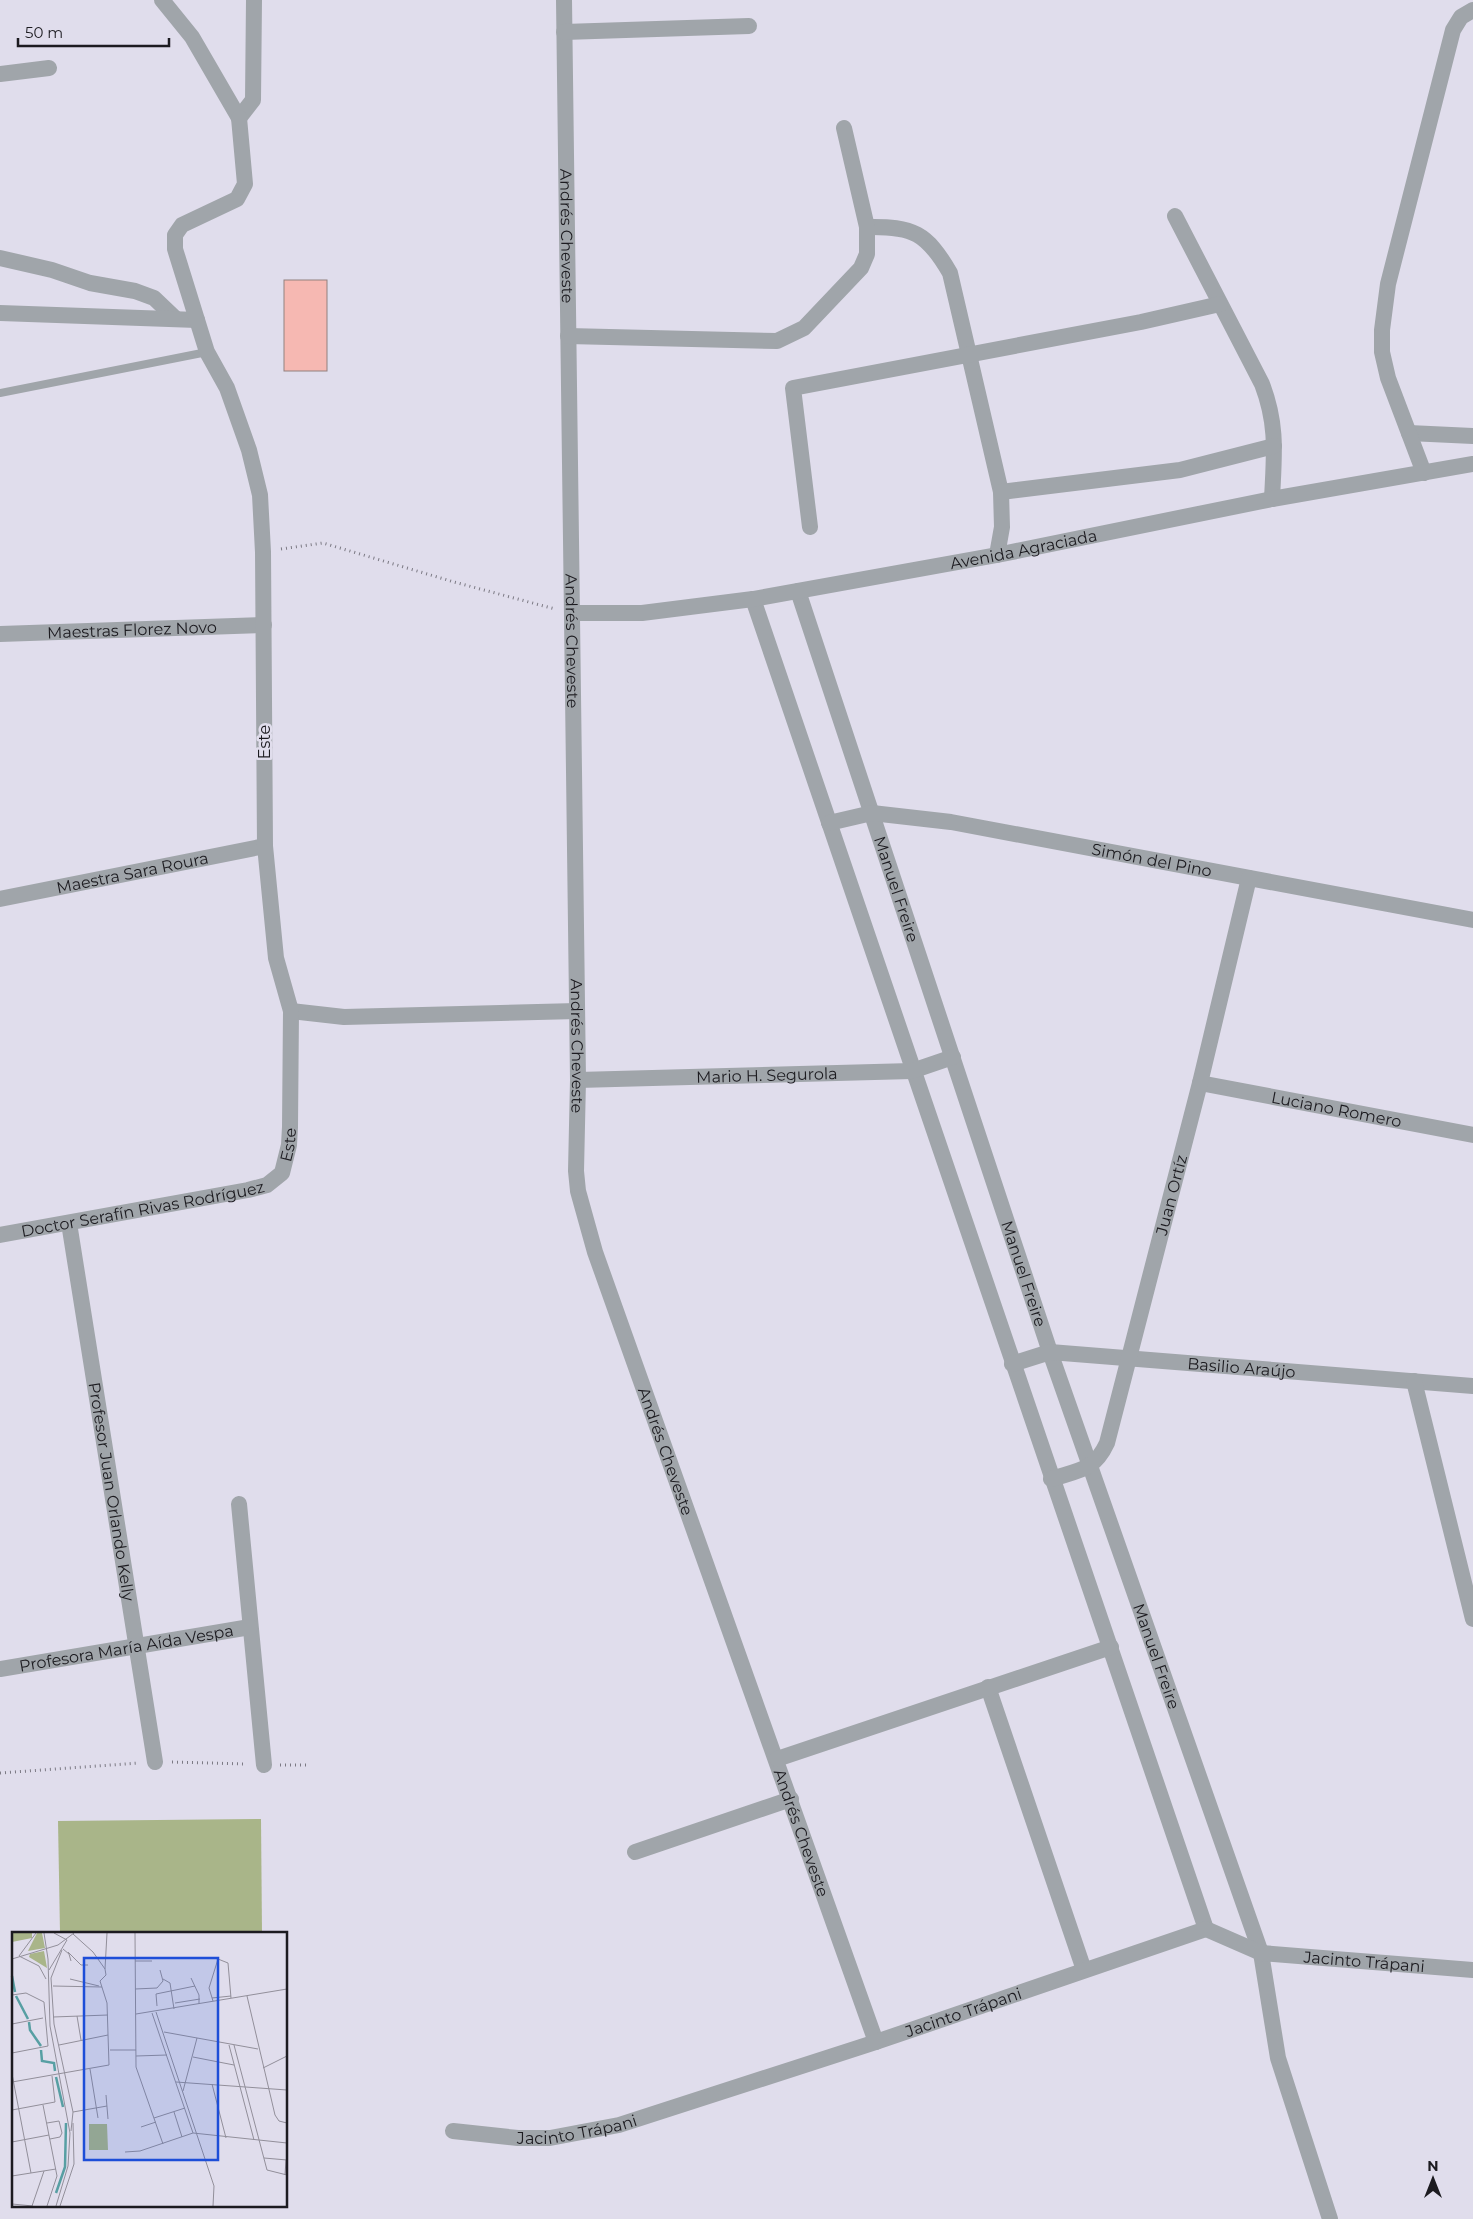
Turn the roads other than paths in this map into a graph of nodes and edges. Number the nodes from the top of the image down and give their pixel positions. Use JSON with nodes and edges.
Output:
{"nodes":[{"id":1,"x":162,"y":0,"type":"edge"},
{"id":2,"x":254,"y":0,"type":"edge"},
{"id":3,"x":564,"y":0,"type":"edge"},
{"id":4,"x":1473,"y":10,"type":"edge"},
{"id":5,"x":749,"y":26,"type":"dead end"},
{"id":6,"x":564,"y":32,"type":"junction"},
{"id":7,"x":49,"y":68,"type":"dead end"},
{"id":8,"x":0,"y":74,"type":"edge"},
{"id":9,"x":239,"y":118,"type":"junction"},
{"id":10,"x":844,"y":128,"type":"dead end"},
{"id":11,"x":1175,"y":216,"type":"dead end"},
{"id":12,"x":867,"y":227,"type":"junction"},
{"id":13,"x":0,"y":258,"type":"edge"},
{"id":14,"x":1220,"y":304,"type":"junction"},
{"id":15,"x":0,"y":313,"type":"edge"},
{"id":16,"x":175,"y":318,"type":"junction"},
{"id":17,"x":197,"y":320,"type":"junction"},
{"id":18,"x":568,"y":336,"type":"junction"},
{"id":19,"x":206,"y":352,"type":"junction"},
{"id":20,"x":968,"y":355,"type":"junction"},
{"id":21,"x":0,"y":392,"type":"edge"},
{"id":22,"x":1409,"y":434,"type":"junction"},
{"id":23,"x":1473,"y":436,"type":"edge"},
{"id":24,"x":1274,"y":446,"type":"junction"},
{"id":25,"x":1473,"y":464,"type":"edge"},
{"id":26,"x":1424,"y":473,"type":"junction"},
{"id":27,"x":1000,"y":492,"type":"junction"},
{"id":28,"x":1272,"y":499,"type":"junction"},
{"id":29,"x":810,"y":526,"type":"dead end"},
{"id":30,"x":997,"y":555,"type":"junction"},
{"id":31,"x":798,"y":591,"type":"junction"},
{"id":32,"x":753,"y":599,"type":"junction"},
{"id":33,"x":573,"y":614,"type":"junction"},
{"id":34,"x":264,"y":625,"type":"junction"},
{"id":35,"x":0,"y":634,"type":"edge"},
{"id":36,"x":872,"y":813,"type":"junction"},
{"id":37,"x":829,"y":823,"type":"junction"},
{"id":38,"x":265,"y":846,"type":"junction"},
{"id":39,"x":1249,"y":878,"type":"junction"},
{"id":40,"x":0,"y":899,"type":"edge"},
{"id":41,"x":1473,"y":920,"type":"edge"},
{"id":42,"x":291,"y":1011,"type":"junction"},
{"id":43,"x":577,"y":1011,"type":"junction"},
{"id":44,"x":952,"y":1057,"type":"junction"},
{"id":45,"x":912,"y":1071,"type":"junction"},
{"id":46,"x":578,"y":1080,"type":"junction"},
{"id":47,"x":1200,"y":1083,"type":"junction"},
{"id":48,"x":1473,"y":1135,"type":"edge"},
{"id":49,"x":282,"y":1173,"type":"joint"},
{"id":50,"x":68,"y":1223,"type":"junction"},
{"id":51,"x":0,"y":1235,"type":"edge"},
{"id":52,"x":1050,"y":1352,"type":"junction"},
{"id":53,"x":1130,"y":1357,"type":"junction"},
{"id":54,"x":1012,"y":1364,"type":"junction"},
{"id":55,"x":1414,"y":1381,"type":"junction"},
{"id":56,"x":1473,"y":1386,"type":"edge"},
{"id":57,"x":1090,"y":1466,"type":"junction"},
{"id":58,"x":1051,"y":1479,"type":"junction"},
{"id":59,"x":239,"y":1504,"type":"dead end"},
{"id":60,"x":1473,"y":1618,"type":"edge"},
{"id":61,"x":250,"y":1627,"type":"junction"},
{"id":62,"x":138,"y":1646,"type":"junction"},
{"id":63,"x":1110,"y":1647,"type":"junction"},
{"id":64,"x":0,"y":1669,"type":"edge"},
{"id":65,"x":988,"y":1687,"type":"junction"},
{"id":66,"x":777,"y":1759,"type":"junction"},
{"id":67,"x":156,"y":1762,"type":"dead end"},
{"id":68,"x":264,"y":1765,"type":"dead end"},
{"id":69,"x":791,"y":1799,"type":"junction"},
{"id":70,"x":635,"y":1852,"type":"dead end"},
{"id":71,"x":1206,"y":1928,"type":"junction"},
{"id":72,"x":1261,"y":1953,"type":"junction"},
{"id":73,"x":1084,"y":1970,"type":"junction"},
{"id":74,"x":1473,"y":1970,"type":"edge"},
{"id":75,"x":876,"y":2042,"type":"junction"},
{"id":76,"x":453,"y":2131,"type":"dead end"},
{"id":77,"x":1330,"y":2219,"type":"edge"}],
"edges":[{"from":1,"to":9,"type":"street"},
{"from":2,"to":9,"type":"street"},
{"from":3,"to":6,"type":"street","name":"Andrés Cheveste"},
{"from":4,"to":22,"type":"street"},
{"from":5,"to":6,"type":"street"},
{"from":6,"to":18,"type":"street","name":"Andrés Cheveste"},
{"from":7,"to":8,"type":"street"},
{"from":9,"to":17,"type":"street","name":"Este"},
{"from":10,"to":12,"type":"street"},
{"from":11,"to":14,"type":"street"},
{"from":12,"to":18,"type":"street"},
{"from":12,"to":20,"type":"street"},
{"from":13,"to":16,"type":"street"},
{"from":14,"to":20,"type":"street"},
{"from":14,"to":24,"type":"street"},
{"from":15,"to":16,"type":"street"},
{"from":16,"to":17,"type":"street"},
{"from":17,"to":19,"type":"street","name":"Este"},
{"from":18,"to":33,"type":"street","name":"Andrés Cheveste"},
{"from":19,"to":21,"type":"lane"},
{"from":19,"to":34,"type":"street","name":"Este"},
{"from":20,"to":27,"type":"street"},
{"from":20,"to":29,"type":"street"},
{"from":22,"to":23,"type":"street"},
{"from":22,"to":26,"type":"street"},
{"from":24,"to":27,"type":"street"},
{"from":24,"to":28,"type":"street"},
{"from":25,"to":26,"type":"street","name":"Avenida Agraciada"},
{"from":26,"to":28,"type":"street","name":"Avenida Agraciada"},
{"from":27,"to":30,"type":"street"},
{"from":28,"to":30,"type":"street","name":"Avenida Agraciada"},
{"from":30,"to":31,"type":"street","name":"Avenida Agraciada"},
{"from":31,"to":32,"type":"street","name":"Avenida Agraciada"},
{"from":31,"to":36,"type":"street","name":"Manuel Freire"},
{"from":32,"to":33,"type":"street","name":"Avenida Agraciada"},
{"from":32,"to":37,"type":"street"},
{"from":33,"to":43,"type":"street","name":"Andrés Cheveste"},
{"from":34,"to":35,"type":"street","name":"Maestras Florez Novo"},
{"from":34,"to":38,"type":"street","name":"Este"},
{"from":36,"to":37,"type":"street","name":"Simón del Pino"},
{"from":36,"to":39,"type":"street","name":"Simón del Pino"},
{"from":36,"to":44,"type":"street","name":"Manuel Freire"},
{"from":37,"to":45,"type":"street"},
{"from":38,"to":40,"type":"street","name":"Maestra Sara Roura"},
{"from":38,"to":42,"type":"street","name":"Este"},
{"from":39,"to":41,"type":"street","name":"Simón del Pino"},
{"from":39,"to":47,"type":"street","name":"Juan Ortíz"},
{"from":42,"to":43,"type":"street"},
{"from":42,"to":49,"type":"street","name":"Este"},
{"from":43,"to":46,"type":"street","name":"Andrés Cheveste"},
{"from":44,"to":45,"type":"street","name":"Mario H. Segurola"},
{"from":44,"to":52,"type":"street","name":"Manuel Freire"},
{"from":45,"to":46,"type":"street","name":"Mario H. Segurola"},
{"from":45,"to":54,"type":"street"},
{"from":46,"to":66,"type":"street","name":"Andrés Cheveste"},
{"from":47,"to":48,"type":"street","name":"Luciano Romero"},
{"from":47,"to":53,"type":"street","name":"Juan Ortíz"},
{"from":49,"to":50,"type":"street","name":"Doctor Serafín Rivas Rodríguez"},
{"from":50,"to":51,"type":"street","name":"Doctor Serafín Rivas Rodríguez"},
{"from":50,"to":62,"type":"street","name":"Profesor Juan Orlando Kelly"},
{"from":52,"to":53,"type":"street","name":"Basilio Araújo"},
{"from":52,"to":54,"type":"street","name":"Basilio Araújo"},
{"from":52,"to":57,"type":"street","name":"Manuel Freire"},
{"from":53,"to":55,"type":"street","name":"Basilio Araújo"},
{"from":53,"to":57,"type":"street","name":"Juan Ortíz"},
{"from":54,"to":58,"type":"street"},
{"from":55,"to":56,"type":"street","name":"Basilio Araújo"},
{"from":55,"to":60,"type":"street"},
{"from":57,"to":58,"type":"street"},
{"from":57,"to":72,"type":"street","name":"Manuel Freire"},
{"from":58,"to":63,"type":"street"},
{"from":59,"to":61,"type":"street"},
{"from":61,"to":62,"type":"street","name":"Profesora María Aída Vespa"},
{"from":61,"to":68,"type":"street"},
{"from":62,"to":64,"type":"street","name":"Profesora María Aída Vespa"},
{"from":62,"to":67,"type":"street","name":"Profesor Juan Orlando Kelly"},
{"from":63,"to":65,"type":"street"},
{"from":63,"to":71,"type":"street"},
{"from":65,"to":66,"type":"street"},
{"from":65,"to":73,"type":"street"},
{"from":66,"to":69,"type":"street","name":"Andrés Cheveste"},
{"from":69,"to":70,"type":"street"},
{"from":69,"to":75,"type":"street","name":"Andrés Cheveste"},
{"from":71,"to":72,"type":"street","name":"Jacinto Trápani"},
{"from":71,"to":73,"type":"street","name":"Jacinto Trápani"},
{"from":72,"to":74,"type":"street","name":"Jacinto Trápani"},
{"from":72,"to":77,"type":"street","name":"Manuel Freire"},
{"from":73,"to":75,"type":"street","name":"Jacinto Trápani"},
{"from":75,"to":76,"type":"street","name":"Jacinto Trápani"}]}
